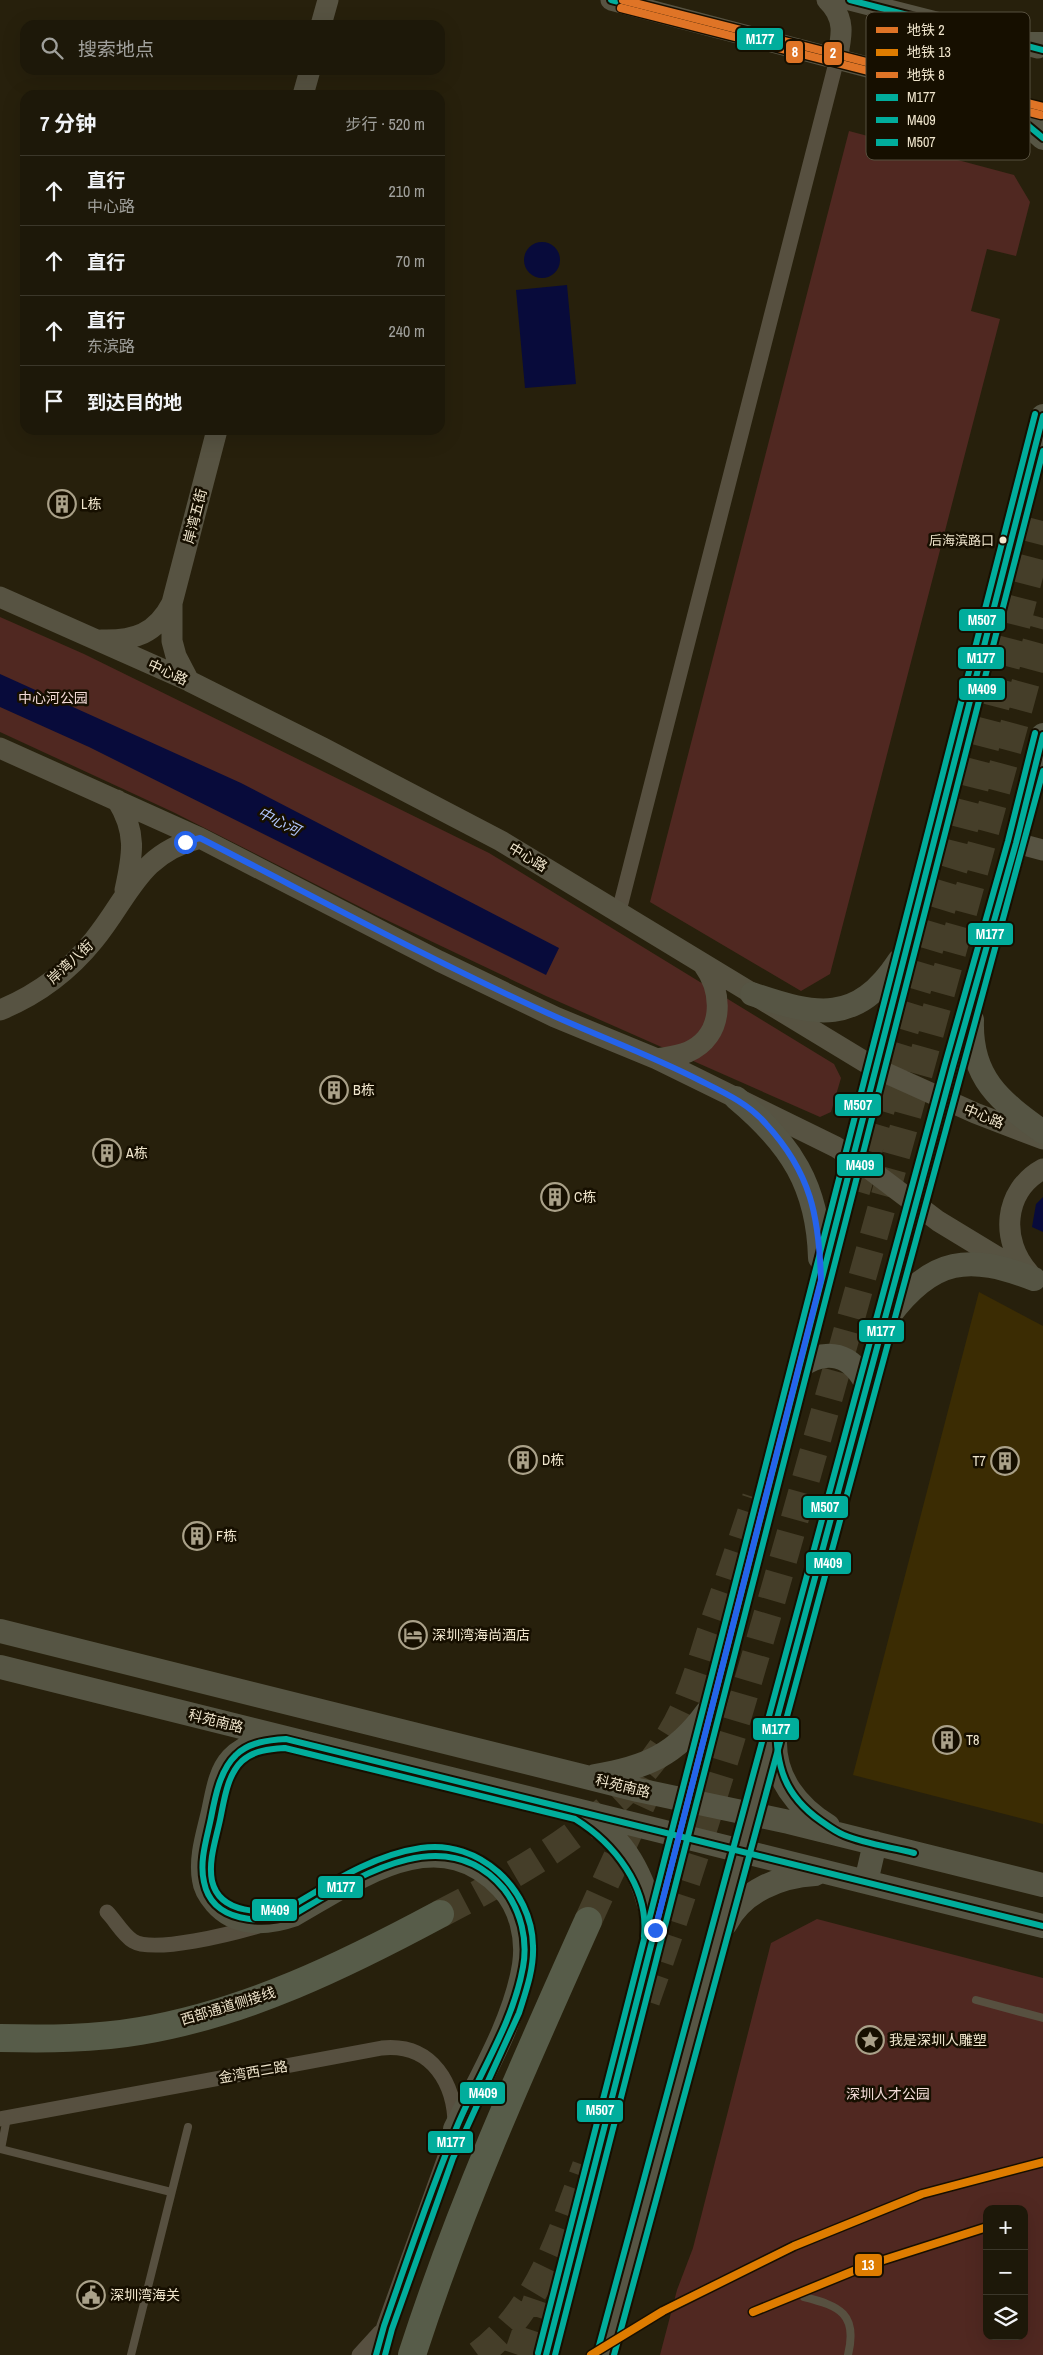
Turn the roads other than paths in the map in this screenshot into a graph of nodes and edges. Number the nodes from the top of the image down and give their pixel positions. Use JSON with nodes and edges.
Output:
{"nodes":[{"id":1,"x":328,"y":0,"type":"edge"},
{"id":2,"x":611,"y":0,"type":"edge"},
{"id":3,"x":827,"y":0,"type":"edge"},
{"id":4,"x":850,"y":0,"type":"edge"},
{"id":5,"x":900,"y":12,"type":"edge"},
{"id":6,"x":322,"y":20,"type":"edge"},
{"id":7,"x":1032,"y":44,"type":"edge"},
{"id":8,"x":1043,"y":50,"type":"edge"},
{"id":9,"x":837,"y":59,"type":"junction"},
{"id":10,"x":866,"y":67,"type":"edge"},
{"id":11,"x":309,"y":75,"type":"edge"},
{"id":12,"x":304,"y":90,"type":"edge"},
{"id":13,"x":1030,"y":110,"type":"edge"},
{"id":14,"x":1043,"y":113,"type":"edge"},
{"id":15,"x":1030,"y":126,"type":"edge"},
{"id":16,"x":1043,"y":138,"type":"edge"},
{"id":17,"x":1043,"y":416,"type":"edge"},
{"id":18,"x":216,"y":435,"type":"edge"},
{"id":19,"x":0,"y":597,"type":"edge"},
{"id":20,"x":172,"y":603,"type":"junction"},
{"id":21,"x":96,"y":639,"type":"junction"},
{"id":22,"x":189,"y":681,"type":"junction"},
{"id":23,"x":1043,"y":735,"type":"edge"},
{"id":24,"x":0,"y":748,"type":"edge"},
{"id":25,"x":117,"y":800,"type":"junction"},
{"id":26,"x":200,"y":838,"type":"junction"},
{"id":27,"x":1016,"y":843,"type":"junction"},
{"id":28,"x":1043,"y":850,"type":"edge"},
{"id":29,"x":124,"y":896,"type":"junction"},
{"id":30,"x":619,"y":912,"type":"junction"},
{"id":31,"x":908,"y":946,"type":"junction"},
{"id":32,"x":701,"y":962,"type":"junction"},
{"id":33,"x":752,"y":994,"type":"junction"},
{"id":34,"x":973,"y":997,"type":"junction"},
{"id":35,"x":0,"y":1010,"type":"edge"},
{"id":36,"x":657,"y":1059,"type":"junction"},
{"id":37,"x":875,"y":1068,"type":"junction"},
{"id":38,"x":736,"y":1098,"type":"junction"},
{"id":39,"x":944,"y":1100,"type":"junction"},
{"id":40,"x":1043,"y":1132,"type":"edge"},
{"id":41,"x":1043,"y":1139,"type":"edge"},
{"id":42,"x":852,"y":1158,"type":"junction"},
{"id":43,"x":1043,"y":1169,"type":"edge"},
{"id":44,"x":916,"y":1205,"type":"junction"},
{"id":45,"x":821,"y":1280,"type":"junction"},
{"id":46,"x":1039,"y":1282,"type":"edge"},
{"id":47,"x":884,"y":1323,"type":"junction"},
{"id":48,"x":799,"y":1367,"type":"junction"},
{"id":49,"x":867,"y":1384,"type":"junction"},
{"id":50,"x":0,"y":1631,"type":"edge"},
{"id":51,"x":0,"y":1667,"type":"edge"},
{"id":52,"x":712,"y":1705,"type":"junction"},
{"id":53,"x":776,"y":1722,"type":"junction"},
{"id":54,"x":286,"y":1739,"type":"junction"},
{"id":55,"x":484,"y":1751,"type":"junction"},
{"id":56,"x":587,"y":1777,"type":"junction"},
{"id":57,"x":474,"y":1785,"type":"junction"},
{"id":58,"x":688,"y":1801,"type":"junction"},
{"id":59,"x":578,"y":1811,"type":"junction"},
{"id":60,"x":752,"y":1815,"type":"junction"},
{"id":61,"x":679,"y":1836,"type":"junction"},
{"id":62,"x":845,"y":1836,"type":"junction"},
{"id":63,"x":875,"y":1843,"type":"junction"},
{"id":64,"x":741,"y":1851,"type":"junction"},
{"id":65,"x":832,"y":1874,"type":"junction"},
{"id":66,"x":866,"y":1882,"type":"junction"},
{"id":67,"x":1043,"y":1885,"type":"edge"},
{"id":68,"x":107,"y":1912,"type":"dead end"},
{"id":69,"x":440,"y":1914,"type":"tunnel mouth"},
{"id":70,"x":279,"y":1920,"type":"junction"},
{"id":71,"x":588,"y":1921,"type":"tunnel mouth"},
{"id":72,"x":1043,"y":1926,"type":"edge"},
{"id":73,"x":655,"y":1930,"type":"junction"},
{"id":74,"x":717,"y":1940,"type":"junction"},
{"id":75,"x":976,"y":2000,"type":"dead end"},
{"id":76,"x":1043,"y":2018,"type":"edge"},
{"id":77,"x":0,"y":2038,"type":"edge"},
{"id":78,"x":3,"y":2118,"type":"edge"},
{"id":79,"x":188,"y":2127,"type":"dead end"},
{"id":80,"x":455,"y":2130,"type":"junction"},
{"id":81,"x":0,"y":2149,"type":"edge"},
{"id":82,"x":171,"y":2192,"type":"junction"},
{"id":83,"x":804,"y":2297,"type":"dead end"},
{"id":84,"x":384,"y":2326,"type":"junction"},
{"id":85,"x":131,"y":2355,"type":"edge"},
{"id":86,"x":360,"y":2355,"type":"edge"},
{"id":87,"x":376,"y":2355,"type":"edge"},
{"id":88,"x":412,"y":2355,"type":"edge"},
{"id":89,"x":546,"y":2355,"type":"edge"},
{"id":90,"x":605,"y":2355,"type":"edge"},
{"id":91,"x":848,"y":2355,"type":"edge"}],
"edges":[{"from":1,"to":6,"type":"main road"},
{"from":2,"to":9,"type":"main road"},
{"from":3,"to":9,"type":"main road"},
{"from":4,"to":5,"type":"main road"},
{"from":7,"to":8,"type":"main road"},
{"from":9,"to":10,"type":"main road"},
{"from":9,"to":30,"type":"street"},
{"from":11,"to":12,"type":"main road"},
{"from":13,"to":14,"type":"main road"},
{"from":15,"to":16,"type":"main road"},
{"from":17,"to":31,"type":"main road"},
{"from":18,"to":20,"type":"main road","name":"岸湾五街"},
{"from":19,"to":21,"type":"main road","name":"中心路"},
{"from":20,"to":21,"type":"main road"},
{"from":20,"to":22,"type":"main road"},
{"from":21,"to":22,"type":"main road","name":"中心路"},
{"from":22,"to":30,"type":"main road","name":"中心路"},
{"from":23,"to":27,"type":"main road"},
{"from":24,"to":25,"type":"main road"},
{"from":25,"to":26,"type":"main road"},
{"from":25,"to":29,"type":"main road"},
{"from":26,"to":29,"type":"main road","name":"岸湾八街"},
{"from":26,"to":36,"type":"main road"},
{"from":27,"to":28,"type":"main road"},
{"from":27,"to":34,"type":"main road"},
{"from":29,"to":35,"type":"main road","name":"岸湾八街"},
{"from":30,"to":32,"type":"main road","name":"中心路"},
{"from":31,"to":33,"type":"main road"},
{"from":31,"to":37,"type":"main road"},
{"from":32,"to":33,"type":"main road","name":"中心路"},
{"from":32,"to":36,"type":"main road"},
{"from":33,"to":37,"type":"main road","name":"中心路"},
{"from":34,"to":39,"type":"main road"},
{"from":34,"to":40,"type":"main road"},
{"from":36,"to":38,"type":"main road"},
{"from":37,"to":39,"type":"main road","name":"中心路"},
{"from":37,"to":42,"type":"main road"},
{"from":38,"to":42,"type":"main road"},
{"from":38,"to":45,"type":"main road"},
{"from":39,"to":41,"type":"main road","name":"中心路"},
{"from":39,"to":44,"type":"main road"},
{"from":42,"to":44,"type":"main road"},
{"from":42,"to":45,"type":"main road"},
{"from":43,"to":46,"type":"main road"},
{"from":44,"to":46,"type":"main road"},
{"from":44,"to":47,"type":"main road"},
{"from":45,"to":48,"type":"main road"},
{"from":46,"to":47,"type":"main road"},
{"from":47,"to":49,"type":"main road"},
{"from":48,"to":49,"type":"main road"},
{"from":48,"to":52,"type":"main road"},
{"from":49,"to":53,"type":"main road"},
{"from":50,"to":55,"type":"main road","name":"科苑南路"},
{"from":51,"to":54,"type":"main road","name":"科苑南路"},
{"from":52,"to":56,"type":"main road"},
{"from":52,"to":58,"type":"main road"},
{"from":53,"to":60,"type":"main road"},
{"from":53,"to":62,"type":"main road"},
{"from":54,"to":57,"type":"main road","name":"科苑南路"},
{"from":54,"to":70,"type":"main road"},
{"from":55,"to":56,"type":"main road","name":"科苑南路"},
{"from":55,"to":57,"type":"main road"},
{"from":56,"to":58,"type":"main road","name":"科苑南路"},
{"from":57,"to":59,"type":"main road","name":"科苑南路"},
{"from":58,"to":60,"type":"main road","name":"科苑南路"},
{"from":58,"to":61,"type":"main road"},
{"from":59,"to":61,"type":"main road","name":"科苑南路"},
{"from":59,"to":73,"type":"main road"},
{"from":60,"to":62,"type":"main road","name":"科苑南路"},
{"from":60,"to":64,"type":"main road"},
{"from":61,"to":64,"type":"main road","name":"科苑南路"},
{"from":61,"to":73,"type":"main road"},
{"from":62,"to":63,"type":"main road","name":"科苑南路"},
{"from":63,"to":66,"type":"main road"},
{"from":63,"to":67,"type":"main road","name":"科苑南路"},
{"from":64,"to":65,"type":"main road","name":"科苑南路"},
{"from":64,"to":74,"type":"main road"},
{"from":65,"to":66,"type":"main road","name":"科苑南路"},
{"from":65,"to":74,"type":"main road"},
{"from":66,"to":72,"type":"main road","name":"科苑南路"},
{"from":68,"to":70,"type":"street"},
{"from":69,"to":77,"type":"highway","name":"西部通道侧接线"},
{"from":70,"to":80,"type":"main road"},
{"from":71,"to":88,"type":"highway"},
{"from":73,"to":89,"type":"main road"},
{"from":74,"to":90,"type":"main road"},
{"from":75,"to":76,"type":"lane"},
{"from":78,"to":80,"type":"street","name":"金湾西二路"},
{"from":78,"to":81,"type":"lane"},
{"from":79,"to":82,"type":"lane"},
{"from":80,"to":84,"type":"street"},
{"from":81,"to":82,"type":"lane"},
{"from":82,"to":85,"type":"lane"},
{"from":83,"to":91,"type":"lane"},
{"from":84,"to":86,"type":"street"},
{"from":84,"to":87,"type":"street"}]}
